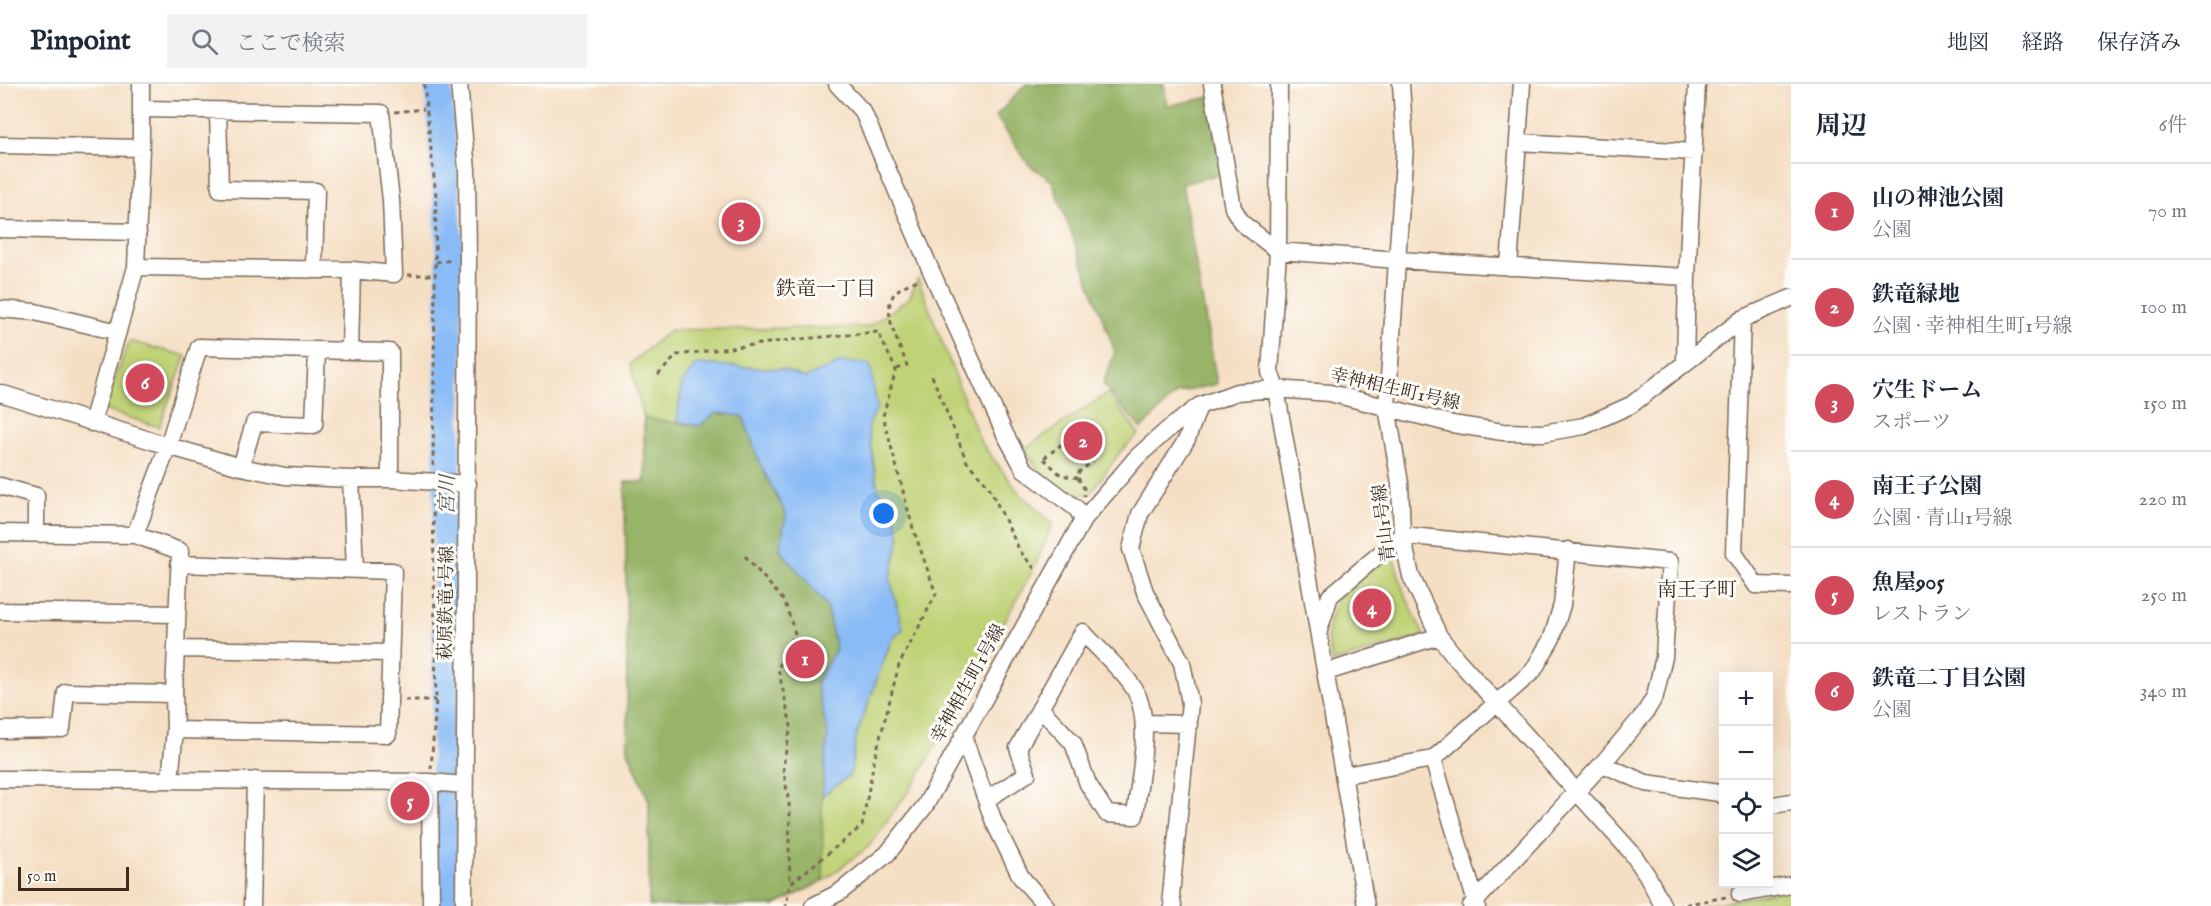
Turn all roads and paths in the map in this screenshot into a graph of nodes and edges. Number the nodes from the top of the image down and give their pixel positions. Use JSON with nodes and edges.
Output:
{"nodes":[{"id":1,"x":141,"y":84,"type":"edge"},
{"id":2,"x":424,"y":84,"type":"edge"},
{"id":3,"x":459,"y":84,"type":"edge"},
{"id":4,"x":837,"y":84,"type":"edge"},
{"id":5,"x":1212,"y":84,"type":"edge"},
{"id":6,"x":1279,"y":84,"type":"edge"},
{"id":7,"x":1401,"y":84,"type":"edge"},
{"id":8,"x":1522,"y":84,"type":"edge"},
{"id":9,"x":1697,"y":84,"type":"edge"},
{"id":10,"x":141,"y":109,"type":"junction"},
{"id":11,"x":425,"y":109,"type":"junction"},
{"id":12,"x":218,"y":111,"type":"junction"},
{"id":13,"x":381,"y":113,"type":"junction"},
{"id":14,"x":1518,"y":142,"type":"junction"},
{"id":15,"x":0,"y":145,"type":"edge"},
{"id":16,"x":141,"y":148,"type":"junction"},
{"id":17,"x":1694,"y":152,"type":"junction"},
{"id":18,"x":0,"y":229,"type":"edge"},
{"id":19,"x":138,"y":232,"type":"junction"},
{"id":20,"x":1278,"y":251,"type":"junction"},
{"id":21,"x":1398,"y":260,"type":"junction"},
{"id":22,"x":136,"y":267,"type":"junction"},
{"id":23,"x":1509,"y":267,"type":"junction"},
{"id":24,"x":314,"y":270,"type":"junction"},
{"id":25,"x":352,"y":270,"type":"junction"},
{"id":26,"x":932,"y":273,"type":"junction"},
{"id":27,"x":394,"y":274,"type":"junction"},
{"id":28,"x":435,"y":275,"type":"junction"},
{"id":29,"x":1687,"y":277,"type":"junction"},
{"id":30,"x":1791,"y":298,"type":"edge"},
{"id":31,"x":0,"y":309,"type":"edge"},
{"id":32,"x":1742,"y":320,"type":"junction"},
{"id":33,"x":118,"y":332,"type":"junction"},
{"id":34,"x":316,"y":351,"type":"junction"},
{"id":35,"x":350,"y":351,"type":"junction"},
{"id":36,"x":1685,"y":362,"type":"junction"},
{"id":37,"x":896,"y":370,"type":"junction"},
{"id":38,"x":658,"y":375,"type":"dead end"},
{"id":39,"x":932,"y":376,"type":"dead end"},
{"id":40,"x":1276,"y":388,"type":"junction"},
{"id":41,"x":0,"y":393,"type":"edge"},
{"id":42,"x":1199,"y":406,"type":"junction"},
{"id":43,"x":1388,"y":407,"type":"junction"},
{"id":44,"x":92,"y":423,"type":"junction"},
{"id":45,"x":1066,"y":441,"type":"dead end"},
{"id":46,"x":168,"y":446,"type":"junction"},
{"id":47,"x":1044,"y":459,"type":"junction"},
{"id":48,"x":1093,"y":461,"type":"dead end"},
{"id":49,"x":241,"y":467,"type":"junction"},
{"id":50,"x":1027,"y":472,"type":"junction"},
{"id":51,"x":351,"y":479,"type":"junction"},
{"id":52,"x":390,"y":479,"type":"junction"},
{"id":53,"x":436,"y":482,"type":"junction"},
{"id":54,"x":464,"y":484,"type":"junction"},
{"id":55,"x":0,"y":486,"type":"edge"},
{"id":56,"x":1083,"y":520,"type":"junction"},
{"id":57,"x":36,"y":532,"type":"junction"},
{"id":58,"x":0,"y":533,"type":"edge"},
{"id":59,"x":135,"y":535,"type":"junction"},
{"id":60,"x":1402,"y":536,"type":"junction"},
{"id":61,"x":1568,"y":550,"type":"junction"},
{"id":62,"x":745,"y":556,"type":"dead end"},
{"id":63,"x":179,"y":564,"type":"junction"},
{"id":64,"x":355,"y":570,"type":"junction"},
{"id":65,"x":1053,"y":573,"type":"junction"},
{"id":66,"x":1791,"y":586,"type":"edge"},
{"id":67,"x":0,"y":611,"type":"edge"},
{"id":68,"x":177,"y":614,"type":"junction"},
{"id":69,"x":1318,"y":631,"type":"junction"},
{"id":70,"x":1439,"y":636,"type":"junction"},
{"id":71,"x":177,"y":649,"type":"junction"},
{"id":72,"x":389,"y":653,"type":"junction"},
{"id":73,"x":1327,"y":672,"type":"junction"},
{"id":74,"x":174,"y":694,"type":"junction"},
{"id":75,"x":390,"y":699,"type":"junction"},
{"id":76,"x":436,"y":700,"type":"junction"},
{"id":77,"x":1498,"y":704,"type":"junction"},
{"id":78,"x":1040,"y":708,"type":"junction"},
{"id":79,"x":1145,"y":723,"type":"junction"},
{"id":80,"x":1189,"y":724,"type":"junction"},
{"id":81,"x":0,"y":730,"type":"edge"},
{"id":82,"x":175,"y":730,"type":"junction"},
{"id":83,"x":963,"y":736,"type":"junction"},
{"id":84,"x":1433,"y":759,"type":"junction"},
{"id":85,"x":1602,"y":764,"type":"junction"},
{"id":86,"x":1345,"y":774,"type":"junction"},
{"id":87,"x":0,"y":779,"type":"edge"},
{"id":88,"x":170,"y":779,"type":"junction"},
{"id":89,"x":255,"y":780,"type":"junction"},
{"id":90,"x":434,"y":783,"type":"junction"},
{"id":91,"x":460,"y":785,"type":"junction"},
{"id":92,"x":1575,"y":791,"type":"junction"},
{"id":93,"x":1719,"y":793,"type":"edge"},
{"id":94,"x":987,"y":799,"type":"junction"},
{"id":95,"x":1791,"y":801,"type":"edge"},
{"id":96,"x":1773,"y":805,"type":"edge"},
{"id":97,"x":790,"y":884,"type":"junction"},
{"id":98,"x":1791,"y":885,"type":"edge"},
{"id":99,"x":1740,"y":894,"type":"joint"},
{"id":100,"x":1474,"y":904,"type":"edge"},
{"id":101,"x":252,"y":906,"type":"edge"},
{"id":102,"x":431,"y":906,"type":"edge"},
{"id":103,"x":464,"y":906,"type":"edge"},
{"id":104,"x":786,"y":906,"type":"edge"},
{"id":105,"x":813,"y":906,"type":"edge"},
{"id":106,"x":1046,"y":906,"type":"edge"},
{"id":107,"x":1173,"y":906,"type":"edge"},
{"id":108,"x":1366,"y":906,"type":"edge"},
{"id":109,"x":1663,"y":906,"type":"edge"},
{"id":110,"x":1675,"y":906,"type":"edge"}],
"edges":[{"from":1,"to":10,"type":"street"},
{"from":2,"to":11,"type":"path"},
{"from":3,"to":54,"type":"street","name":"萩原鉄竜1号線"},
{"from":4,"to":26,"type":"street"},
{"from":5,"to":20,"type":"street"},
{"from":6,"to":20,"type":"street"},
{"from":7,"to":21,"type":"street","name":"青山1号線"},
{"from":8,"to":14,"type":"street"},
{"from":9,"to":17,"type":"street"},
{"from":10,"to":12,"type":"street"},
{"from":10,"to":16,"type":"street"},
{"from":11,"to":13,"type":"path"},
{"from":11,"to":28,"type":"path"},
{"from":12,"to":13,"type":"street"},
{"from":12,"to":24,"type":"street"},
{"from":13,"to":27,"type":"street"},
{"from":14,"to":17,"type":"street"},
{"from":14,"to":23,"type":"street"},
{"from":15,"to":16,"type":"street"},
{"from":16,"to":19,"type":"street"},
{"from":17,"to":29,"type":"street"},
{"from":18,"to":19,"type":"street"},
{"from":19,"to":22,"type":"street"},
{"from":20,"to":21,"type":"street"},
{"from":20,"to":40,"type":"street"},
{"from":21,"to":23,"type":"street"},
{"from":21,"to":43,"type":"street","name":"青山1号線"},
{"from":22,"to":24,"type":"street"},
{"from":22,"to":33,"type":"street"},
{"from":23,"to":29,"type":"street"},
{"from":24,"to":25,"type":"street"},
{"from":25,"to":27,"type":"street"},
{"from":25,"to":35,"type":"street"},
{"from":26,"to":37,"type":"path"},
{"from":26,"to":50,"type":"street"},
{"from":27,"to":28,"type":"path"},
{"from":28,"to":53,"type":"path"},
{"from":29,"to":36,"type":"street"},
{"from":30,"to":32,"type":"street","name":"幸神相生町1号線"},
{"from":31,"to":33,"type":"street"},
{"from":32,"to":36,"type":"street","name":"幸神相生町1号線"},
{"from":32,"to":66,"type":"street"},
{"from":33,"to":44,"type":"street"},
{"from":34,"to":35,"type":"street"},
{"from":34,"to":46,"type":"street"},
{"from":34,"to":49,"type":"street"},
{"from":35,"to":52,"type":"street"},
{"from":36,"to":43,"type":"street","name":"幸神相生町1号線"},
{"from":37,"to":38,"type":"path"},
{"from":37,"to":97,"type":"path"},
{"from":39,"to":65,"type":"path"},
{"from":40,"to":42,"type":"street","name":"幸神相生町1号線"},
{"from":40,"to":43,"type":"street","name":"幸神相生町1号線"},
{"from":40,"to":69,"type":"street"},
{"from":41,"to":44,"type":"street"},
{"from":42,"to":56,"type":"street","name":"幸神相生町1号線"},
{"from":42,"to":80,"type":"street"},
{"from":43,"to":60,"type":"street","name":"青山1号線"},
{"from":44,"to":46,"type":"street"},
{"from":45,"to":47,"type":"path"},
{"from":46,"to":49,"type":"street"},
{"from":46,"to":59,"type":"street"},
{"from":47,"to":48,"type":"path"},
{"from":47,"to":50,"type":"path"},
{"from":49,"to":51,"type":"street"},
{"from":50,"to":56,"type":"street"},
{"from":51,"to":52,"type":"street"},
{"from":51,"to":64,"type":"street"},
{"from":52,"to":53,"type":"street"},
{"from":53,"to":54,"type":"street"},
{"from":53,"to":76,"type":"path"},
{"from":54,"to":91,"type":"street","name":"萩原鉄竜1号線"},
{"from":55,"to":57,"type":"street"},
{"from":56,"to":65,"type":"street","name":"幸神相生町1号線"},
{"from":57,"to":58,"type":"street"},
{"from":57,"to":59,"type":"street"},
{"from":59,"to":63,"type":"street"},
{"from":60,"to":61,"type":"street"},
{"from":60,"to":69,"type":"street"},
{"from":60,"to":70,"type":"street","name":"青山1号線"},
{"from":61,"to":77,"type":"street"},
{"from":61,"to":85,"type":"street"},
{"from":62,"to":97,"type":"path"},
{"from":63,"to":64,"type":"street"},
{"from":63,"to":68,"type":"street"},
{"from":64,"to":72,"type":"street"},
{"from":65,"to":83,"type":"street","name":"幸神相生町1号線"},
{"from":67,"to":68,"type":"street"},
{"from":68,"to":71,"type":"street"},
{"from":69,"to":73,"type":"street"},
{"from":70,"to":73,"type":"street"},
{"from":70,"to":77,"type":"street","name":"青山1号線"},
{"from":71,"to":72,"type":"street"},
{"from":71,"to":74,"type":"street"},
{"from":72,"to":75,"type":"street"},
{"from":73,"to":86,"type":"street"},
{"from":74,"to":81,"type":"street"},
{"from":74,"to":82,"type":"street"},
{"from":75,"to":76,"type":"path"},
{"from":75,"to":82,"type":"street"},
{"from":76,"to":90,"type":"path"},
{"from":77,"to":84,"type":"street"},
{"from":77,"to":92,"type":"street","name":"青山1号線"},
{"from":78,"to":79,"type":"street"},
{"from":78,"to":79,"type":"street"},
{"from":78,"to":94,"type":"street"},
{"from":79,"to":80,"type":"street"},
{"from":80,"to":107,"type":"street"},
{"from":82,"to":88,"type":"street"},
{"from":83,"to":94,"type":"street"},
{"from":83,"to":105,"type":"street","name":"幸神相生町1号線"},
{"from":84,"to":86,"type":"street"},
{"from":84,"to":100,"type":"street"},
{"from":85,"to":92,"type":"street"},
{"from":85,"to":93,"type":"street"},
{"from":86,"to":108,"type":"street"},
{"from":87,"to":88,"type":"street"},
{"from":88,"to":89,"type":"street"},
{"from":89,"to":90,"type":"street"},
{"from":89,"to":101,"type":"street"},
{"from":90,"to":91,"type":"street"},
{"from":90,"to":102,"type":"street"},
{"from":91,"to":103,"type":"street","name":"萩原鉄竜1号線"},
{"from":92,"to":100,"type":"street"},
{"from":92,"to":109,"type":"street","name":"青山1号線"},
{"from":94,"to":106,"type":"street"},
{"from":95,"to":96,"type":"street"},
{"from":97,"to":104,"type":"path"},
{"from":98,"to":99,"type":"street"},
{"from":99,"to":110,"type":"path"}]}
